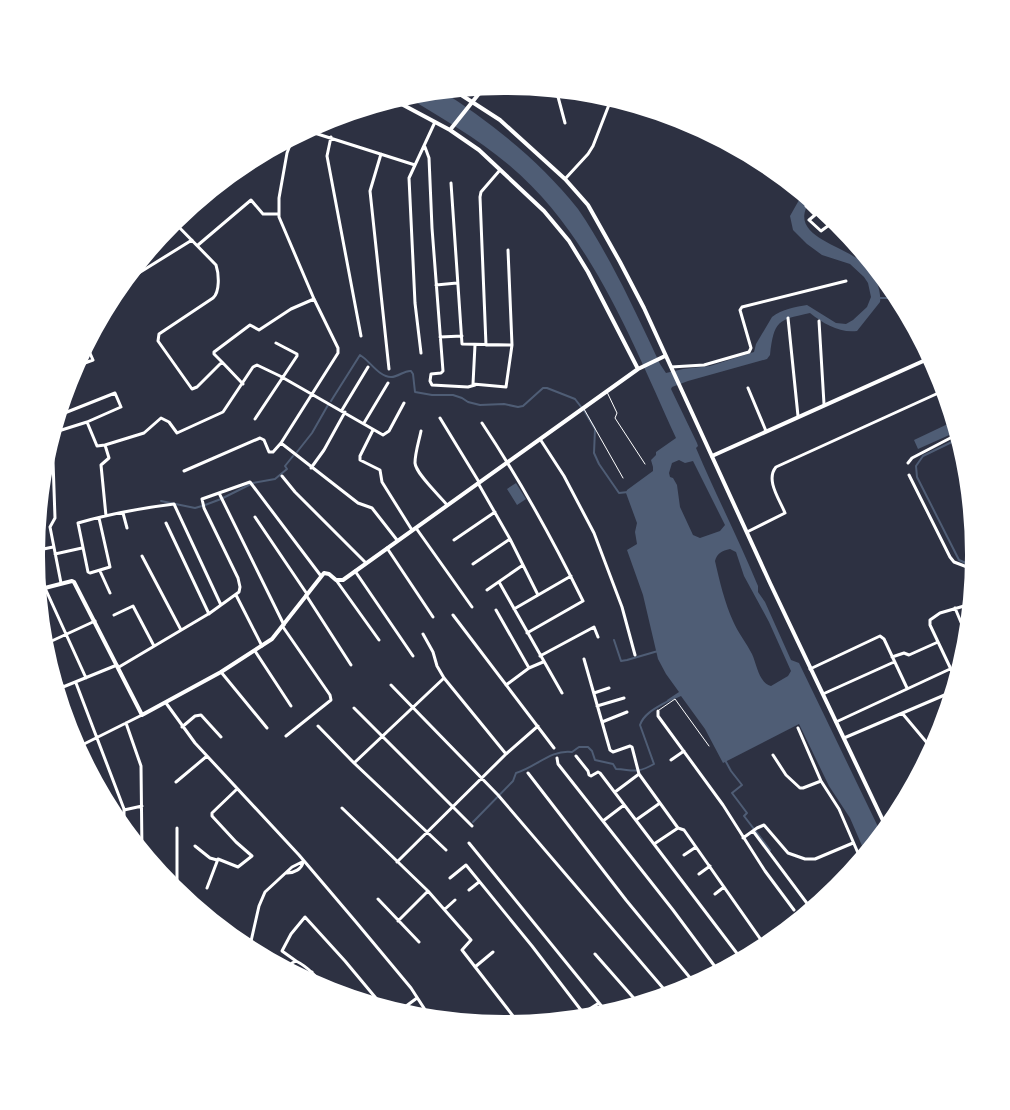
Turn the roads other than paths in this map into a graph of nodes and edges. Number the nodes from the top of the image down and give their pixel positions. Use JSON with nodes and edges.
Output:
{"nodes":[{"id":1,"x":480,"y":93,"type":"edge"},
{"id":2,"x":459,"y":95,"type":"edge"},
{"id":3,"x":558,"y":95,"type":"edge"},
{"id":4,"x":402,"y":104,"type":"edge"},
{"id":5,"x":471,"y":104,"type":"junction"},
{"id":6,"x":609,"y":104,"type":"edge"},
{"id":7,"x":435,"y":122,"type":"junction"},
{"id":8,"x":565,"y":123,"type":"dead end"},
{"id":9,"x":451,"y":128,"type":"junction"},
{"id":10,"x":316,"y":133,"type":"edge"},
{"id":11,"x":331,"y":138,"type":"junction"},
{"id":12,"x":290,"y":146,"type":"edge"},
{"id":13,"x":425,"y":147,"type":"junction"},
{"id":14,"x":381,"y":154,"type":"junction"},
{"id":15,"x":415,"y":165,"type":"junction"},
{"id":16,"x":501,"y":169,"type":"junction"},
{"id":17,"x":565,"y":179,"type":"junction"},
{"id":18,"x":450,"y":183,"type":"dead end"},
{"id":19,"x":806,"y":206,"type":"dead end"},
{"id":20,"x":278,"y":214,"type":"junction"},
{"id":21,"x":829,"y":225,"type":"edge"},
{"id":22,"x":179,"y":227,"type":"edge"},
{"id":23,"x":192,"y":240,"type":"junction"},
{"id":24,"x":198,"y":245,"type":"junction"},
{"id":25,"x":508,"y":250,"type":"dead end"},
{"id":26,"x":137,"y":274,"type":"edge"},
{"id":27,"x":846,"y":281,"type":"dead end"},
{"id":28,"x":457,"y":283,"type":"junction"},
{"id":29,"x":436,"y":285,"type":"junction"},
{"id":30,"x":314,"y":299,"type":"junction"},
{"id":31,"x":788,"y":318,"type":"dead end"},
{"id":32,"x":819,"y":321,"type":"dead end"},
{"id":33,"x":362,"y":336,"type":"dead end"},
{"id":34,"x":462,"y":336,"type":"junction"},
{"id":35,"x":440,"y":337,"type":"junction"},
{"id":36,"x":276,"y":343,"type":"dead end"},
{"id":37,"x":475,"y":345,"type":"junction"},
{"id":38,"x":486,"y":345,"type":"junction"},
{"id":39,"x":512,"y":346,"type":"junction"},
{"id":40,"x":90,"y":351,"type":"edge"},
{"id":41,"x":421,"y":353,"type":"dead end"},
{"id":42,"x":663,"y":357,"type":"junction"},
{"id":43,"x":924,"y":360,"type":"edge"},
{"id":44,"x":222,"y":362,"type":"junction"},
{"id":45,"x":84,"y":363,"type":"edge"},
{"id":46,"x":368,"y":367,"type":"dead end"},
{"id":47,"x":639,"y":368,"type":"junction"},
{"id":48,"x":671,"y":368,"type":"junction"},
{"id":49,"x":389,"y":369,"type":"dead end"},
{"id":50,"x":283,"y":378,"type":"junction"},
{"id":51,"x":388,"y":383,"type":"dead end"},
{"id":52,"x":243,"y":384,"type":"junction"},
{"id":53,"x":474,"y":385,"type":"junction"},
{"id":54,"x":748,"y":388,"type":"dead end"},
{"id":55,"x":607,"y":391,"type":"junction"},
{"id":56,"x":938,"y":393,"type":"edge"},
{"id":57,"x":311,"y":395,"type":"junction"},
{"id":58,"x":404,"y":404,"type":"dead end"},
{"id":59,"x":824,"y":404,"type":"junction"},
{"id":60,"x":583,"y":408,"type":"junction"},
{"id":61,"x":344,"y":411,"type":"junction"},
{"id":62,"x":65,"y":413,"type":"edge"},
{"id":63,"x":798,"y":416,"type":"junction"},
{"id":64,"x":440,"y":418,"type":"dead end"},
{"id":65,"x":255,"y":419,"type":"dead end"},
{"id":66,"x":87,"y":422,"type":"junction"},
{"id":67,"x":364,"y":423,"type":"junction"},
{"id":68,"x":482,"y":423,"type":"dead end"},
{"id":69,"x":373,"y":430,"type":"junction"},
{"id":70,"x":420,"y":431,"type":"dead end"},
{"id":71,"x":766,"y":431,"type":"junction"},
{"id":72,"x":59,"y":432,"type":"edge"},
{"id":73,"x":952,"y":437,"type":"edge"},
{"id":74,"x":540,"y":438,"type":"junction"},
{"id":75,"x":281,"y":443,"type":"junction"},
{"id":76,"x":105,"y":445,"type":"junction"},
{"id":77,"x":712,"y":456,"type":"junction"},
{"id":78,"x":53,"y":457,"type":"edge"},
{"id":79,"x":507,"y":461,"type":"junction"},
{"id":80,"x":908,"y":463,"type":"dead end"},
{"id":81,"x":645,"y":464,"type":"dead end"},
{"id":82,"x":311,"y":468,"type":"junction"},
{"id":83,"x":184,"y":471,"type":"dead end"},
{"id":84,"x":282,"y":476,"type":"dead end"},
{"id":85,"x":909,"y":476,"type":"dead end"},
{"id":86,"x":623,"y":478,"type":"dead end"},
{"id":87,"x":478,"y":482,"type":"junction"},
{"id":88,"x":219,"y":493,"type":"junction"},
{"id":89,"x":447,"y":505,"type":"junction"},
{"id":90,"x":495,"y":512,"type":"junction"},
{"id":91,"x":123,"y":513,"type":"junction"},
{"id":92,"x":106,"y":516,"type":"junction"},
{"id":93,"x":255,"y":517,"type":"dead end"},
{"id":94,"x":100,"y":518,"type":"junction"},
{"id":95,"x":166,"y":523,"type":"dead end"},
{"id":96,"x":126,"y":528,"type":"dead end"},
{"id":97,"x":414,"y":529,"type":"junction"},
{"id":98,"x":747,"y":532,"type":"junction"},
{"id":99,"x":510,"y":539,"type":"junction"},
{"id":100,"x":397,"y":540,"type":"junction"},
{"id":101,"x":454,"y":540,"type":"dead end"},
{"id":102,"x":53,"y":547,"type":"junction"},
{"id":103,"x":82,"y":548,"type":"junction"},
{"id":104,"x":387,"y":548,"type":"junction"},
{"id":105,"x":42,"y":549,"type":"edge"},
{"id":106,"x":55,"y":554,"type":"junction"},
{"id":107,"x":142,"y":556,"type":"dead end"},
{"id":108,"x":366,"y":563,"type":"junction"},
{"id":109,"x":473,"y":564,"type":"dead end"},
{"id":110,"x":523,"y":565,"type":"junction"},
{"id":111,"x":968,"y":567,"type":"edge"},
{"id":112,"x":355,"y":570,"type":"junction"},
{"id":113,"x":100,"y":571,"type":"junction"},
{"id":114,"x":321,"y":576,"type":"junction"},
{"id":115,"x":571,"y":576,"type":"junction"},
{"id":116,"x":336,"y":580,"type":"junction"},
{"id":117,"x":499,"y":582,"type":"junction"},
{"id":118,"x":61,"y":584,"type":"junction"},
{"id":119,"x":45,"y":588,"type":"joint"},
{"id":120,"x":487,"y":590,"type":"dead end"},
{"id":121,"x":110,"y":593,"type":"dead end"},
{"id":122,"x":306,"y":594,"type":"junction"},
{"id":123,"x":236,"y":595,"type":"junction"},
{"id":124,"x":538,"y":595,"type":"junction"},
{"id":125,"x":221,"y":605,"type":"junction"},
{"id":126,"x":965,"y":606,"type":"edge"},
{"id":127,"x":472,"y":607,"type":"dead end"},
{"id":128,"x":955,"y":608,"type":"junction"},
{"id":129,"x":514,"y":609,"type":"junction"},
{"id":130,"x":496,"y":610,"type":"dead end"},
{"id":131,"x":208,"y":614,"type":"junction"},
{"id":132,"x":114,"y":615,"type":"dead end"},
{"id":133,"x":453,"y":615,"type":"dead end"},
{"id":134,"x":433,"y":617,"type":"dead end"},
{"id":135,"x":95,"y":621,"type":"junction"},
{"id":136,"x":962,"y":625,"type":"edge"},
{"id":137,"x":284,"y":626,"type":"junction"},
{"id":138,"x":181,"y":630,"type":"junction"},
{"id":139,"x":527,"y":633,"type":"junction"},
{"id":140,"x":66,"y":634,"type":"junction"},
{"id":141,"x":423,"y":634,"type":"dead end"},
{"id":142,"x":598,"y":637,"type":"dead end"},
{"id":143,"x":378,"y":640,"type":"dead end"},
{"id":144,"x":50,"y":641,"type":"edge"},
{"id":145,"x":938,"y":642,"type":"junction"},
{"id":146,"x":154,"y":646,"type":"junction"},
{"id":147,"x":262,"y":646,"type":"junction"},
{"id":148,"x":255,"y":651,"type":"junction"},
{"id":149,"x":635,"y":655,"type":"dead end"},
{"id":150,"x":413,"y":656,"type":"dead end"},
{"id":151,"x":540,"y":656,"type":"junction"},
{"id":152,"x":892,"y":657,"type":"junction"},
{"id":153,"x":584,"y":659,"type":"dead end"},
{"id":154,"x":543,"y":662,"type":"junction"},
{"id":155,"x":894,"y":662,"type":"junction"},
{"id":156,"x":351,"y":665,"type":"dead end"},
{"id":157,"x":118,"y":666,"type":"junction"},
{"id":158,"x":529,"y":668,"type":"junction"},
{"id":159,"x":950,"y":668,"type":"junction"},
{"id":160,"x":810,"y":669,"type":"junction"},
{"id":161,"x":221,"y":672,"type":"junction"},
{"id":162,"x":952,"y":673,"type":"edge"},
{"id":163,"x":86,"y":678,"type":"junction"},
{"id":164,"x":444,"y":678,"type":"junction"},
{"id":165,"x":76,"y":683,"type":"junction"},
{"id":166,"x":61,"y":684,"type":"edge"},
{"id":167,"x":391,"y":685,"type":"dead end"},
{"id":168,"x":506,"y":685,"type":"junction"},
{"id":169,"x":609,"y":688,"type":"dead end"},
{"id":170,"x":906,"y":688,"type":"junction"},
{"id":171,"x":562,"y":693,"type":"dead end"},
{"id":172,"x":594,"y":693,"type":"junction"},
{"id":173,"x":823,"y":694,"type":"junction"},
{"id":174,"x":946,"y":694,"type":"edge"},
{"id":175,"x":624,"y":698,"type":"dead end"},
{"id":176,"x":166,"y":703,"type":"junction"},
{"id":177,"x":291,"y":706,"type":"dead end"},
{"id":178,"x":597,"y":706,"type":"junction"},
{"id":179,"x":354,"y":708,"type":"dead end"},
{"id":180,"x":412,"y":708,"type":"junction"},
{"id":181,"x":658,"y":711,"type":"joint"},
{"id":182,"x":628,"y":712,"type":"dead end"},
{"id":183,"x":902,"y":713,"type":"junction"},
{"id":184,"x":142,"y":715,"type":"junction"},
{"id":185,"x":602,"y":722,"type":"junction"},
{"id":186,"x":836,"y":722,"type":"junction"},
{"id":187,"x":126,"y":723,"type":"junction"},
{"id":188,"x":318,"y":726,"type":"dead end"},
{"id":189,"x":538,"y":726,"type":"junction"},
{"id":190,"x":182,"y":727,"type":"junction"},
{"id":191,"x":267,"y":728,"type":"dead end"},
{"id":192,"x":798,"y":728,"type":"dead end"},
{"id":193,"x":286,"y":736,"type":"dead end"},
{"id":194,"x":382,"y":736,"type":"junction"},
{"id":195,"x":96,"y":737,"type":"junction"},
{"id":196,"x":221,"y":737,"type":"dead end"},
{"id":197,"x":844,"y":738,"type":"junction"},
{"id":198,"x":927,"y":744,"type":"edge"},
{"id":199,"x":83,"y":745,"type":"edge"},
{"id":200,"x":709,"y":746,"type":"dead end"},
{"id":201,"x":554,"y":748,"type":"dead end"},
{"id":202,"x":684,"y":751,"type":"junction"},
{"id":203,"x":506,"y":754,"type":"junction"},
{"id":204,"x":773,"y":755,"type":"dead end"},
{"id":205,"x":207,"y":756,"type":"junction"},
{"id":206,"x":576,"y":756,"type":"dead end"},
{"id":207,"x":557,"y":758,"type":"dead end"},
{"id":208,"x":671,"y":760,"type":"dead end"},
{"id":209,"x":354,"y":763,"type":"junction"},
{"id":210,"x":639,"y":772,"type":"junction"},
{"id":211,"x":528,"y":773,"type":"dead end"},
{"id":212,"x":482,"y":778,"type":"junction"},
{"id":213,"x":820,"y":781,"type":"junction"},
{"id":214,"x":176,"y":782,"type":"dead end"},
{"id":215,"x":238,"y":789,"type":"junction"},
{"id":216,"x":615,"y":792,"type":"junction"},
{"id":217,"x":660,"y":803,"type":"junction"},
{"id":218,"x":624,"y":805,"type":"junction"},
{"id":219,"x":142,"y":806,"type":"junction"},
{"id":220,"x":453,"y":806,"type":"junction"},
{"id":221,"x":342,"y":808,"type":"dead end"},
{"id":222,"x":124,"y":810,"type":"junction"},
{"id":223,"x":124,"y":818,"type":"edge"},
{"id":224,"x":636,"y":820,"type":"junction"},
{"id":225,"x":603,"y":821,"type":"junction"},
{"id":226,"x":883,"y":821,"type":"edge"},
{"id":227,"x":472,"y":826,"type":"dead end"},
{"id":228,"x":177,"y":828,"type":"dead end"},
{"id":229,"x":678,"y":828,"type":"junction"},
{"id":230,"x":754,"y":830,"type":"junction"},
{"id":231,"x":427,"y":833,"type":"junction"},
{"id":232,"x":743,"y":838,"type":"junction"},
{"id":233,"x":142,"y":842,"type":"edge"},
{"id":234,"x":469,"y":843,"type":"dead end"},
{"id":235,"x":854,"y":843,"type":"junction"},
{"id":236,"x":654,"y":844,"type":"junction"},
{"id":237,"x":195,"y":846,"type":"dead end"},
{"id":238,"x":696,"y":847,"type":"junction"},
{"id":239,"x":446,"y":850,"type":"dead end"},
{"id":240,"x":858,"y":854,"type":"edge"},
{"id":241,"x":684,"y":855,"type":"dead end"},
{"id":242,"x":217,"y":860,"type":"junction"},
{"id":243,"x":303,"y":862,"type":"junction"},
{"id":244,"x":398,"y":862,"type":"junction"},
{"id":245,"x":710,"y":866,"type":"junction"},
{"id":246,"x":699,"y":874,"type":"dead end"},
{"id":247,"x":450,"y":878,"type":"dead end"},
{"id":248,"x":177,"y":881,"type":"edge"},
{"id":249,"x":479,"y":882,"type":"junction"},
{"id":250,"x":724,"y":887,"type":"junction"},
{"id":251,"x":207,"y":888,"type":"dead end"},
{"id":252,"x":469,"y":890,"type":"dead end"},
{"id":253,"x":428,"y":891,"type":"junction"},
{"id":254,"x":714,"y":894,"type":"dead end"},
{"id":255,"x":378,"y":899,"type":"dead end"},
{"id":256,"x":455,"y":900,"type":"dead end"},
{"id":257,"x":808,"y":905,"type":"edge"},
{"id":258,"x":444,"y":909,"type":"junction"},
{"id":259,"x":794,"y":910,"type":"dead end"},
{"id":260,"x":398,"y":921,"type":"junction"},
{"id":261,"x":761,"y":940,"type":"edge"},
{"id":262,"x":251,"y":942,"type":"edge"},
{"id":263,"x":419,"y":942,"type":"dead end"},
{"id":264,"x":493,"y":952,"type":"dead end"},
{"id":265,"x":595,"y":954,"type":"dead end"},
{"id":266,"x":738,"y":955,"type":"edge"},
{"id":267,"x":296,"y":961,"type":"junction"},
{"id":268,"x":290,"y":965,"type":"edge"},
{"id":269,"x":475,"y":967,"type":"junction"},
{"id":270,"x":715,"y":967,"type":"edge"},
{"id":271,"x":312,"y":972,"type":"joint"},
{"id":272,"x":316,"y":977,"type":"edge"},
{"id":273,"x":691,"y":978,"type":"edge"},
{"id":274,"x":664,"y":989,"type":"edge"},
{"id":275,"x":417,"y":998,"type":"junction"},
{"id":276,"x":635,"y":999,"type":"edge"},
{"id":277,"x":377,"y":1000,"type":"edge"},
{"id":278,"x":599,"y":1004,"type":"junction"},
{"id":279,"x":405,"y":1007,"type":"edge"},
{"id":280,"x":602,"y":1007,"type":"edge"},
{"id":281,"x":588,"y":1010,"type":"edge"},
{"id":282,"x":426,"y":1011,"type":"edge"},
{"id":283,"x":582,"y":1011,"type":"edge"},
{"id":284,"x":514,"y":1018,"type":"edge"}],
"edges":[{"from":1,"to":5,"type":"street"},
{"from":2,"to":5,"type":"street"},
{"from":3,"to":8,"type":"street"},
{"from":4,"to":7,"type":"street"},
{"from":5,"to":9,"type":"street"},
{"from":5,"to":17,"type":"street"},
{"from":6,"to":17,"type":"street"},
{"from":7,"to":9,"type":"street"},
{"from":7,"to":13,"type":"street"},
{"from":9,"to":16,"type":"street"},
{"from":10,"to":11,"type":"street"},
{"from":11,"to":14,"type":"street"},
{"from":11,"to":33,"type":"street"},
{"from":12,"to":20,"type":"street"},
{"from":13,"to":15,"type":"street"},
{"from":13,"to":29,"type":"street"},
{"from":14,"to":15,"type":"street"},
{"from":14,"to":49,"type":"street"},
{"from":15,"to":41,"type":"street"},
{"from":16,"to":38,"type":"street"},
{"from":16,"to":47,"type":"street"},
{"from":17,"to":42,"type":"street"},
{"from":18,"to":28,"type":"street"},
{"from":19,"to":21,"type":"street"},
{"from":20,"to":24,"type":"street"},
{"from":20,"to":30,"type":"street"},
{"from":22,"to":23,"type":"street"},
{"from":23,"to":24,"type":"street"},
{"from":23,"to":26,"type":"street"},
{"from":24,"to":44,"type":"street"},
{"from":25,"to":39,"type":"street"},
{"from":27,"to":48,"type":"street"},
{"from":28,"to":29,"type":"street"},
{"from":28,"to":34,"type":"street"},
{"from":29,"to":35,"type":"street"},
{"from":30,"to":44,"type":"street"},
{"from":30,"to":57,"type":"street"},
{"from":31,"to":63,"type":"street"},
{"from":32,"to":59,"type":"street"},
{"from":34,"to":35,"type":"street"},
{"from":34,"to":37,"type":"street"},
{"from":35,"to":53,"type":"street"},
{"from":36,"to":50,"type":"street"},
{"from":37,"to":38,"type":"street"},
{"from":37,"to":53,"type":"street"},
{"from":38,"to":39,"type":"street"},
{"from":39,"to":53,"type":"street"},
{"from":40,"to":45,"type":"street"},
{"from":42,"to":47,"type":"street"},
{"from":42,"to":48,"type":"street"},
{"from":43,"to":59,"type":"street"},
{"from":44,"to":52,"type":"street"},
{"from":46,"to":61,"type":"street"},
{"from":47,"to":55,"type":"street"},
{"from":48,"to":77,"type":"street"},
{"from":50,"to":52,"type":"street"},
{"from":50,"to":57,"type":"street"},
{"from":50,"to":65,"type":"street"},
{"from":51,"to":67,"type":"street"},
{"from":52,"to":76,"type":"street"},
{"from":54,"to":71,"type":"street"},
{"from":55,"to":60,"type":"street"},
{"from":55,"to":81,"type":"lane"},
{"from":56,"to":98,"type":"street"},
{"from":57,"to":61,"type":"street"},
{"from":57,"to":75,"type":"street"},
{"from":58,"to":69,"type":"street"},
{"from":59,"to":63,"type":"street"},
{"from":60,"to":74,"type":"street"},
{"from":60,"to":86,"type":"lane"},
{"from":61,"to":67,"type":"street"},
{"from":61,"to":82,"type":"street"},
{"from":62,"to":66,"type":"street"},
{"from":63,"to":71,"type":"street"},
{"from":64,"to":87,"type":"street"},
{"from":66,"to":72,"type":"street"},
{"from":66,"to":76,"type":"street"},
{"from":67,"to":69,"type":"street"},
{"from":68,"to":79,"type":"street"},
{"from":69,"to":97,"type":"street"},
{"from":70,"to":89,"type":"street"},
{"from":71,"to":77,"type":"street"},
{"from":73,"to":80,"type":"street"},
{"from":74,"to":79,"type":"street"},
{"from":74,"to":149,"type":"street"},
{"from":75,"to":82,"type":"street"},
{"from":75,"to":83,"type":"street"},
{"from":76,"to":92,"type":"street"},
{"from":77,"to":98,"type":"street"},
{"from":78,"to":102,"type":"street"},
{"from":79,"to":87,"type":"street"},
{"from":79,"to":115,"type":"street"},
{"from":82,"to":100,"type":"street"},
{"from":84,"to":108,"type":"street"},
{"from":85,"to":111,"type":"street"},
{"from":87,"to":89,"type":"street"},
{"from":87,"to":90,"type":"street"},
{"from":88,"to":114,"type":"street"},
{"from":88,"to":123,"type":"street"},
{"from":88,"to":137,"type":"street"},
{"from":89,"to":97,"type":"street"},
{"from":90,"to":99,"type":"street"},
{"from":90,"to":101,"type":"street"},
{"from":91,"to":92,"type":"street"},
{"from":91,"to":96,"type":"street"},
{"from":91,"to":125,"type":"street"},
{"from":92,"to":94,"type":"street"},
{"from":93,"to":122,"type":"street"},
{"from":94,"to":103,"type":"street"},
{"from":94,"to":113,"type":"street"},
{"from":95,"to":131,"type":"street"},
{"from":97,"to":100,"type":"street"},
{"from":97,"to":127,"type":"street"},
{"from":98,"to":160,"type":"street"},
{"from":99,"to":109,"type":"street"},
{"from":99,"to":110,"type":"street"},
{"from":100,"to":104,"type":"street"},
{"from":102,"to":105,"type":"street"},
{"from":102,"to":106,"type":"street"},
{"from":103,"to":106,"type":"street"},
{"from":103,"to":113,"type":"street"},
{"from":104,"to":108,"type":"street"},
{"from":104,"to":134,"type":"street"},
{"from":106,"to":118,"type":"street"},
{"from":107,"to":138,"type":"street"},
{"from":108,"to":112,"type":"street"},
{"from":110,"to":117,"type":"street"},
{"from":110,"to":124,"type":"street"},
{"from":112,"to":116,"type":"street"},
{"from":112,"to":150,"type":"street"},
{"from":113,"to":121,"type":"street"},
{"from":114,"to":116,"type":"street"},
{"from":114,"to":122,"type":"street"},
{"from":115,"to":124,"type":"street"},
{"from":115,"to":139,"type":"street"},
{"from":116,"to":143,"type":"street"},
{"from":117,"to":120,"type":"street"},
{"from":117,"to":129,"type":"street"},
{"from":118,"to":119,"type":"street"},
{"from":118,"to":135,"type":"street"},
{"from":119,"to":140,"type":"street"},
{"from":122,"to":137,"type":"street"},
{"from":122,"to":156,"type":"street"},
{"from":123,"to":125,"type":"street"},
{"from":123,"to":147,"type":"street"},
{"from":124,"to":129,"type":"street"},
{"from":125,"to":131,"type":"street"},
{"from":126,"to":128,"type":"street"},
{"from":128,"to":136,"type":"street"},
{"from":128,"to":145,"type":"street"},
{"from":129,"to":139,"type":"street"},
{"from":130,"to":158,"type":"street"},
{"from":131,"to":138,"type":"street"},
{"from":132,"to":146,"type":"street"},
{"from":133,"to":168,"type":"street"},
{"from":135,"to":140,"type":"street"},
{"from":135,"to":157,"type":"street"},
{"from":137,"to":147,"type":"street"},
{"from":137,"to":193,"type":"street"},
{"from":138,"to":146,"type":"street"},
{"from":139,"to":151,"type":"street"},
{"from":140,"to":144,"type":"street"},
{"from":140,"to":163,"type":"street"},
{"from":141,"to":164,"type":"street"},
{"from":142,"to":151,"type":"street"},
{"from":145,"to":152,"type":"street"},
{"from":145,"to":159,"type":"street"},
{"from":146,"to":157,"type":"street"},
{"from":147,"to":148,"type":"street"},
{"from":148,"to":161,"type":"street"},
{"from":148,"to":177,"type":"street"},
{"from":151,"to":154,"type":"street"},
{"from":152,"to":155,"type":"street"},
{"from":152,"to":160,"type":"street"},
{"from":153,"to":172,"type":"street"},
{"from":154,"to":158,"type":"street"},
{"from":154,"to":171,"type":"street"},
{"from":155,"to":170,"type":"street"},
{"from":155,"to":173,"type":"street"},
{"from":157,"to":163,"type":"street"},
{"from":157,"to":184,"type":"street"},
{"from":158,"to":168,"type":"street"},
{"from":159,"to":162,"type":"street"},
{"from":159,"to":170,"type":"street"},
{"from":160,"to":173,"type":"street"},
{"from":161,"to":176,"type":"street"},
{"from":161,"to":191,"type":"street"},
{"from":163,"to":165,"type":"street"},
{"from":164,"to":180,"type":"street"},
{"from":164,"to":203,"type":"street"},
{"from":165,"to":166,"type":"street"},
{"from":165,"to":195,"type":"street"},
{"from":167,"to":180,"type":"street"},
{"from":168,"to":189,"type":"street"},
{"from":169,"to":172,"type":"street"},
{"from":170,"to":186,"type":"street"},
{"from":172,"to":178,"type":"street"},
{"from":173,"to":186,"type":"street"},
{"from":174,"to":183,"type":"street"},
{"from":175,"to":178,"type":"street"},
{"from":176,"to":184,"type":"street"},
{"from":176,"to":190,"type":"street"},
{"from":178,"to":185,"type":"street"},
{"from":179,"to":194,"type":"street"},
{"from":180,"to":194,"type":"street"},
{"from":180,"to":212,"type":"street"},
{"from":181,"to":200,"type":"lane"},
{"from":181,"to":202,"type":"street"},
{"from":182,"to":185,"type":"street"},
{"from":183,"to":197,"type":"street"},
{"from":183,"to":198,"type":"street"},
{"from":184,"to":187,"type":"street"},
{"from":185,"to":210,"type":"street"},
{"from":186,"to":197,"type":"street"},
{"from":187,"to":195,"type":"street"},
{"from":187,"to":219,"type":"street"},
{"from":188,"to":209,"type":"street"},
{"from":189,"to":201,"type":"street"},
{"from":189,"to":203,"type":"street"},
{"from":190,"to":196,"type":"street"},
{"from":190,"to":205,"type":"street"},
{"from":192,"to":213,"type":"street"},
{"from":194,"to":209,"type":"street"},
{"from":194,"to":220,"type":"street"},
{"from":195,"to":199,"type":"street"},
{"from":195,"to":222,"type":"street"},
{"from":197,"to":226,"type":"street"},
{"from":202,"to":208,"type":"street"},
{"from":202,"to":232,"type":"street"},
{"from":203,"to":212,"type":"street"},
{"from":204,"to":213,"type":"street"},
{"from":205,"to":214,"type":"street"},
{"from":205,"to":215,"type":"street"},
{"from":206,"to":216,"type":"street"},
{"from":207,"to":225,"type":"street"},
{"from":209,"to":231,"type":"street"},
{"from":210,"to":216,"type":"street"},
{"from":210,"to":217,"type":"street"},
{"from":211,"to":273,"type":"street"},
{"from":212,"to":220,"type":"street"},
{"from":212,"to":274,"type":"street"},
{"from":213,"to":235,"type":"street"},
{"from":215,"to":242,"type":"street"},
{"from":215,"to":243,"type":"street"},
{"from":216,"to":218,"type":"street"},
{"from":217,"to":224,"type":"street"},
{"from":217,"to":229,"type":"street"},
{"from":218,"to":224,"type":"street"},
{"from":218,"to":225,"type":"street"},
{"from":219,"to":222,"type":"street"},
{"from":219,"to":233,"type":"street"},
{"from":220,"to":227,"type":"street"},
{"from":220,"to":231,"type":"street"},
{"from":221,"to":244,"type":"street"},
{"from":222,"to":223,"type":"street"},
{"from":224,"to":236,"type":"street"},
{"from":225,"to":270,"type":"street"},
{"from":228,"to":248,"type":"street"},
{"from":229,"to":236,"type":"street"},
{"from":229,"to":238,"type":"street"},
{"from":230,"to":232,"type":"street"},
{"from":230,"to":235,"type":"street"},
{"from":230,"to":257,"type":"street"},
{"from":231,"to":239,"type":"street"},
{"from":231,"to":244,"type":"street"},
{"from":232,"to":259,"type":"street"},
{"from":234,"to":278,"type":"street"},
{"from":235,"to":240,"type":"street"},
{"from":236,"to":266,"type":"street"},
{"from":237,"to":242,"type":"street"},
{"from":238,"to":241,"type":"street"},
{"from":238,"to":245,"type":"street"},
{"from":242,"to":251,"type":"street"},
{"from":243,"to":262,"type":"street"},
{"from":243,"to":275,"type":"street"},
{"from":244,"to":253,"type":"street"},
{"from":245,"to":246,"type":"street"},
{"from":245,"to":250,"type":"street"},
{"from":247,"to":249,"type":"street"},
{"from":249,"to":252,"type":"street"},
{"from":249,"to":283,"type":"street"},
{"from":250,"to":254,"type":"street"},
{"from":250,"to":261,"type":"street"},
{"from":253,"to":258,"type":"street"},
{"from":253,"to":260,"type":"street"},
{"from":255,"to":260,"type":"street"},
{"from":256,"to":258,"type":"street"},
{"from":258,"to":269,"type":"street"},
{"from":260,"to":263,"type":"street"},
{"from":264,"to":269,"type":"street"},
{"from":265,"to":276,"type":"street"},
{"from":267,"to":268,"type":"street"},
{"from":267,"to":271,"type":"street"},
{"from":267,"to":277,"type":"street"},
{"from":269,"to":284,"type":"street"},
{"from":271,"to":272,"type":"street"},
{"from":275,"to":279,"type":"street"},
{"from":275,"to":282,"type":"street"},
{"from":278,"to":280,"type":"street"},
{"from":278,"to":281,"type":"street"}]}
